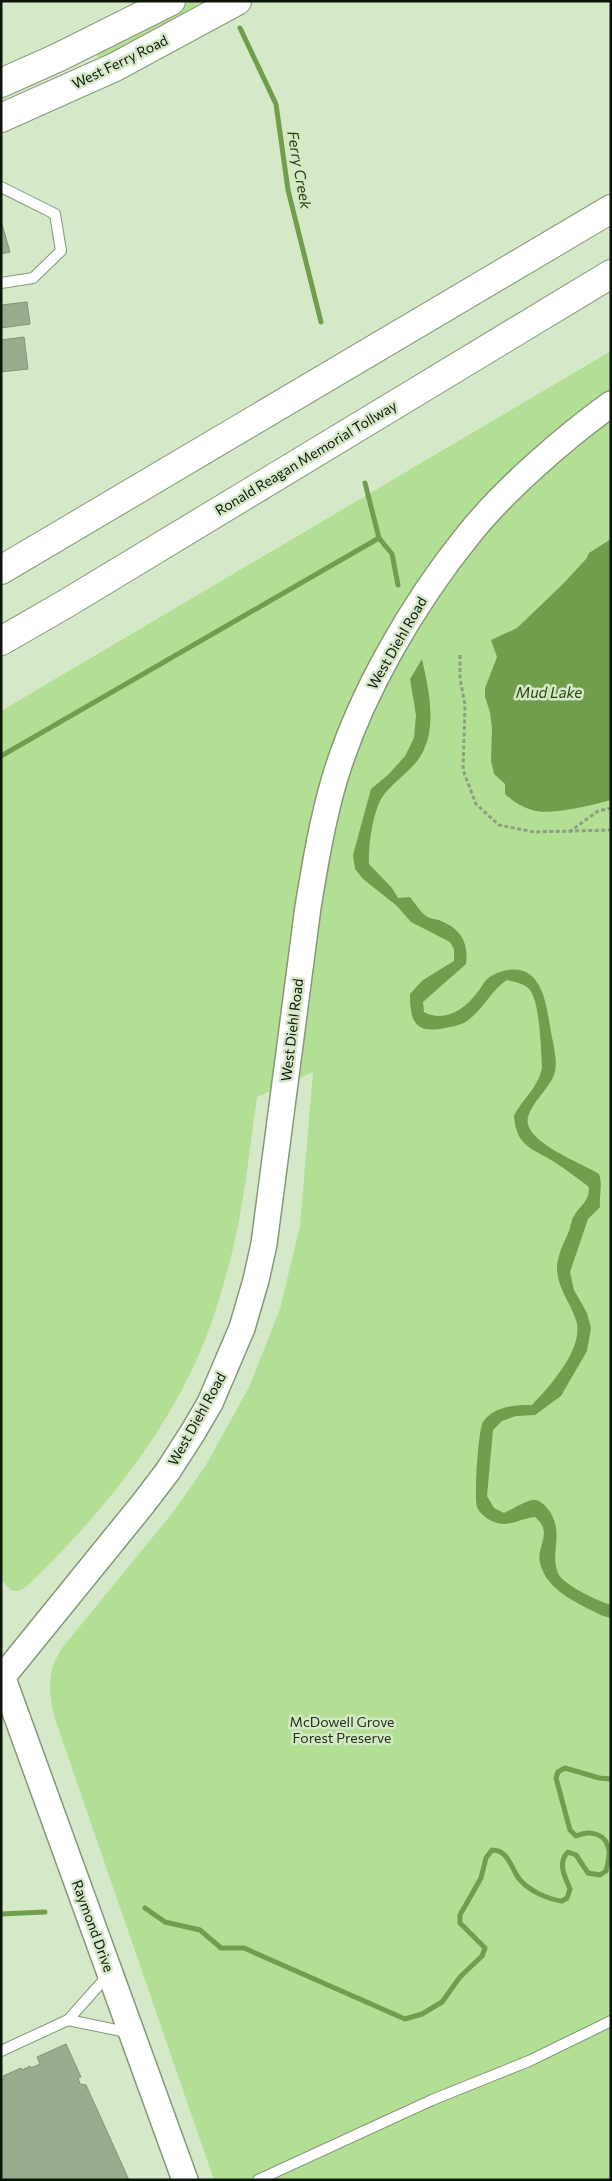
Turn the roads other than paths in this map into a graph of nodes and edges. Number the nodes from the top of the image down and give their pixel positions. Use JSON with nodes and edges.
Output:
{"nodes":[{"id":1,"x":171,"y":1,"type":"edge"},
{"id":2,"x":237,"y":1,"type":"edge"},
{"id":3,"x":1,"y":83,"type":"edge"},
{"id":4,"x":1,"y":118,"type":"edge"},
{"id":5,"x":1,"y":187,"type":"edge"},
{"id":6,"x":611,"y":209,"type":"edge"},
{"id":7,"x":611,"y":274,"type":"edge"},
{"id":8,"x":1,"y":283,"type":"edge"},
{"id":9,"x":611,"y":404,"type":"edge"},
{"id":10,"x":1,"y":570,"type":"edge"},
{"id":11,"x":1,"y":641,"type":"edge"},
{"id":12,"x":2,"y":1676,"type":"edge"},
{"id":13,"x":110,"y":1972,"type":"junction"},
{"id":14,"x":68,"y":2020,"type":"junction"},
{"id":15,"x":611,"y":2021,"type":"edge"},
{"id":16,"x":132,"y":2034,"type":"junction"},
{"id":17,"x":1,"y":2051,"type":"edge"},
{"id":18,"x":185,"y":2180,"type":"edge"},
{"id":19,"x":258,"y":2180,"type":"edge"}],
"edges":[{"from":1,"to":3,"type":"main road"},
{"from":2,"to":4,"type":"main road","name":"West Ferry Road"},
{"from":5,"to":8,"type":"lane"},
{"from":6,"to":10,"type":"main road"},
{"from":7,"to":11,"type":"main road","name":"Ronald Reagan Memorial Tollway"},
{"from":9,"to":12,"type":"street","name":"West Diehl Road"},
{"from":12,"to":13,"type":"street","name":"Raymond Drive"},
{"from":13,"to":14,"type":"lane"},
{"from":13,"to":16,"type":"street","name":"Raymond Drive"},
{"from":14,"to":16,"type":"lane"},
{"from":14,"to":17,"type":"lane"},
{"from":15,"to":19,"type":"lane"},
{"from":16,"to":18,"type":"street","name":"Raymond Drive"}]}
